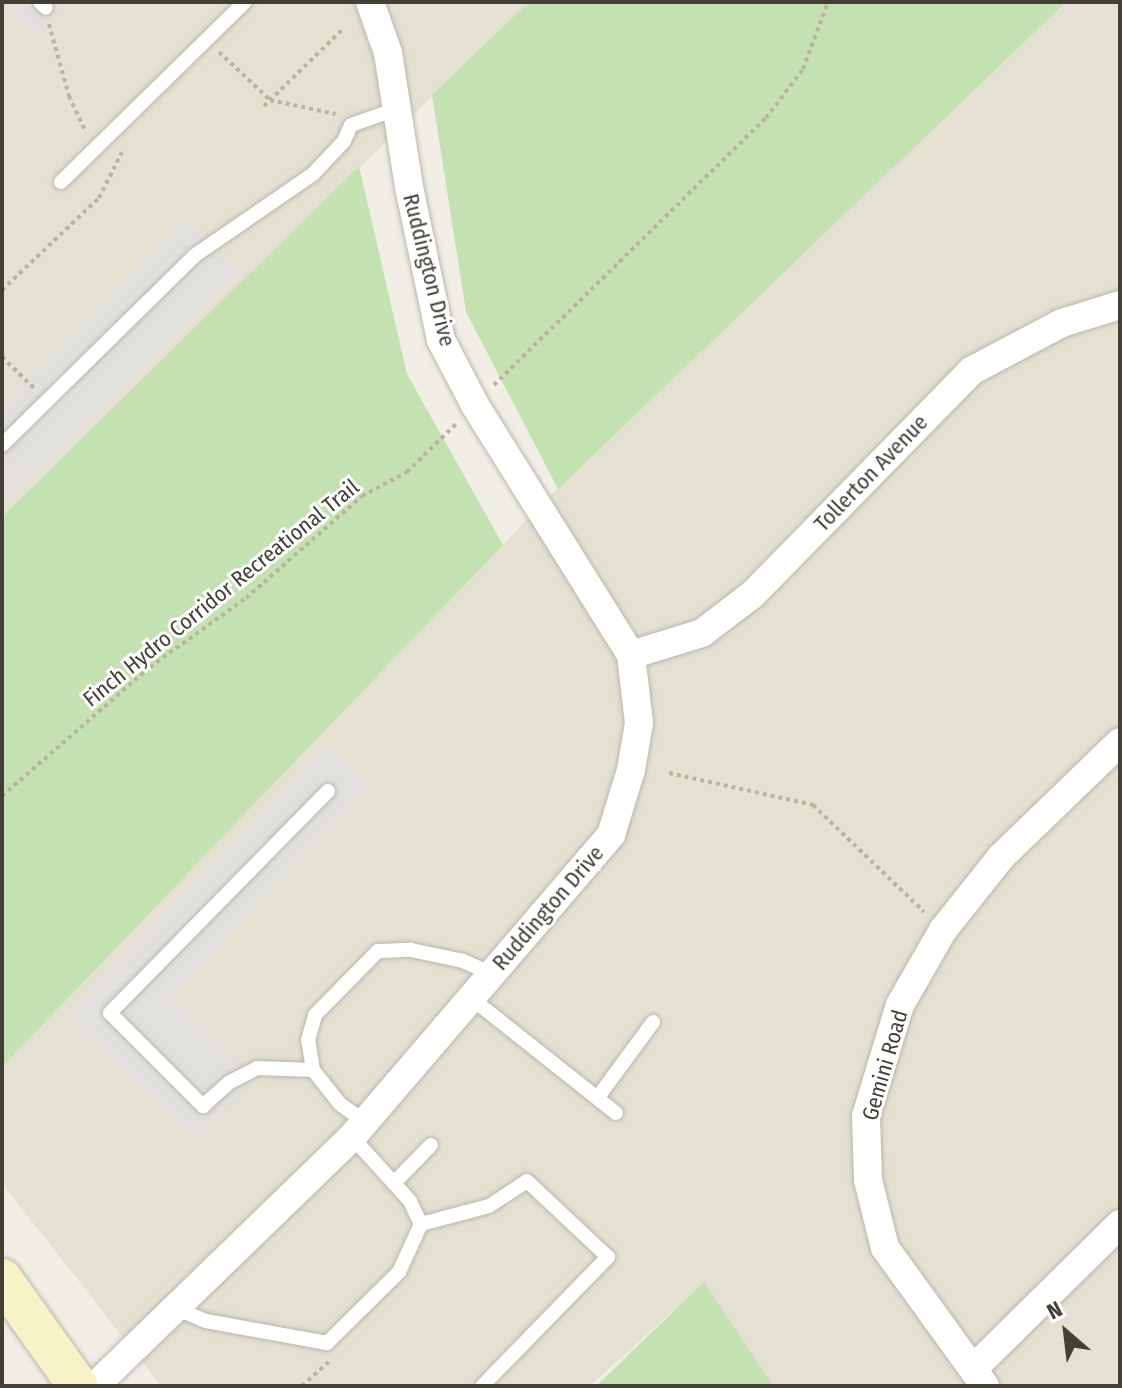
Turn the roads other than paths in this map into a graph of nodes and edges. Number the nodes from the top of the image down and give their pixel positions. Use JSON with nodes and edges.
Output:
{"nodes":[{"id":1,"x":245,"y":2,"type":"edge"},
{"id":2,"x":370,"y":2,"type":"edge"},
{"id":3,"x":397,"y":109,"type":"junction"},
{"id":4,"x":61,"y":182,"type":"dead end"},
{"id":5,"x":1120,"y":305,"type":"edge"},
{"id":6,"x":2,"y":445,"type":"edge"},
{"id":7,"x":631,"y":655,"type":"junction"},
{"id":8,"x":1120,"y":742,"type":"edge"},
{"id":9,"x":328,"y":791,"type":"dead end"},
{"id":10,"x":492,"y":974,"type":"junction"},
{"id":11,"x":471,"y":998,"type":"junction"},
{"id":12,"x":653,"y":1022,"type":"dead end"},
{"id":13,"x":313,"y":1070,"type":"junction"},
{"id":14,"x":598,"y":1097,"type":"junction"},
{"id":15,"x":616,"y":1113,"type":"dead end"},
{"id":16,"x":359,"y":1130,"type":"junction"},
{"id":17,"x":431,"y":1145,"type":"dead end"},
{"id":18,"x":394,"y":1183,"type":"junction"},
{"id":19,"x":421,"y":1224,"type":"junction"},
{"id":20,"x":1120,"y":1224,"type":"edge"},
{"id":21,"x":2,"y":1279,"type":"edge"},
{"id":22,"x":174,"y":1308,"type":"junction"},
{"id":23,"x":980,"y":1377,"type":"edge"},
{"id":24,"x":78,"y":1386,"type":"edge"},
{"id":25,"x":95,"y":1386,"type":"edge"},
{"id":26,"x":482,"y":1386,"type":"edge"}],
"edges":[{"from":1,"to":4,"type":"lane"},
{"from":2,"to":3,"type":"street","name":"Ruddington Drive"},
{"from":3,"to":6,"type":"lane"},
{"from":3,"to":7,"type":"street","name":"Ruddington Drive"},
{"from":5,"to":7,"type":"street","name":"Tollerton Avenue"},
{"from":7,"to":10,"type":"street","name":"Ruddington Drive"},
{"from":8,"to":23,"type":"street","name":"Gemini Road"},
{"from":9,"to":13,"type":"lane"},
{"from":10,"to":11,"type":"street","name":"Ruddington Drive"},
{"from":10,"to":13,"type":"lane"},
{"from":11,"to":14,"type":"lane"},
{"from":11,"to":16,"type":"street","name":"Ruddington Drive"},
{"from":12,"to":14,"type":"lane"},
{"from":13,"to":16,"type":"lane"},
{"from":14,"to":15,"type":"lane"},
{"from":16,"to":18,"type":"lane"},
{"from":16,"to":22,"type":"street","name":"Ruddington Drive"},
{"from":17,"to":18,"type":"lane"},
{"from":18,"to":19,"type":"lane"},
{"from":19,"to":22,"type":"lane"},
{"from":19,"to":26,"type":"lane"},
{"from":20,"to":23,"type":"street"},
{"from":21,"to":24,"type":"main road"},
{"from":22,"to":25,"type":"street","name":"Ruddington Drive"}]}
